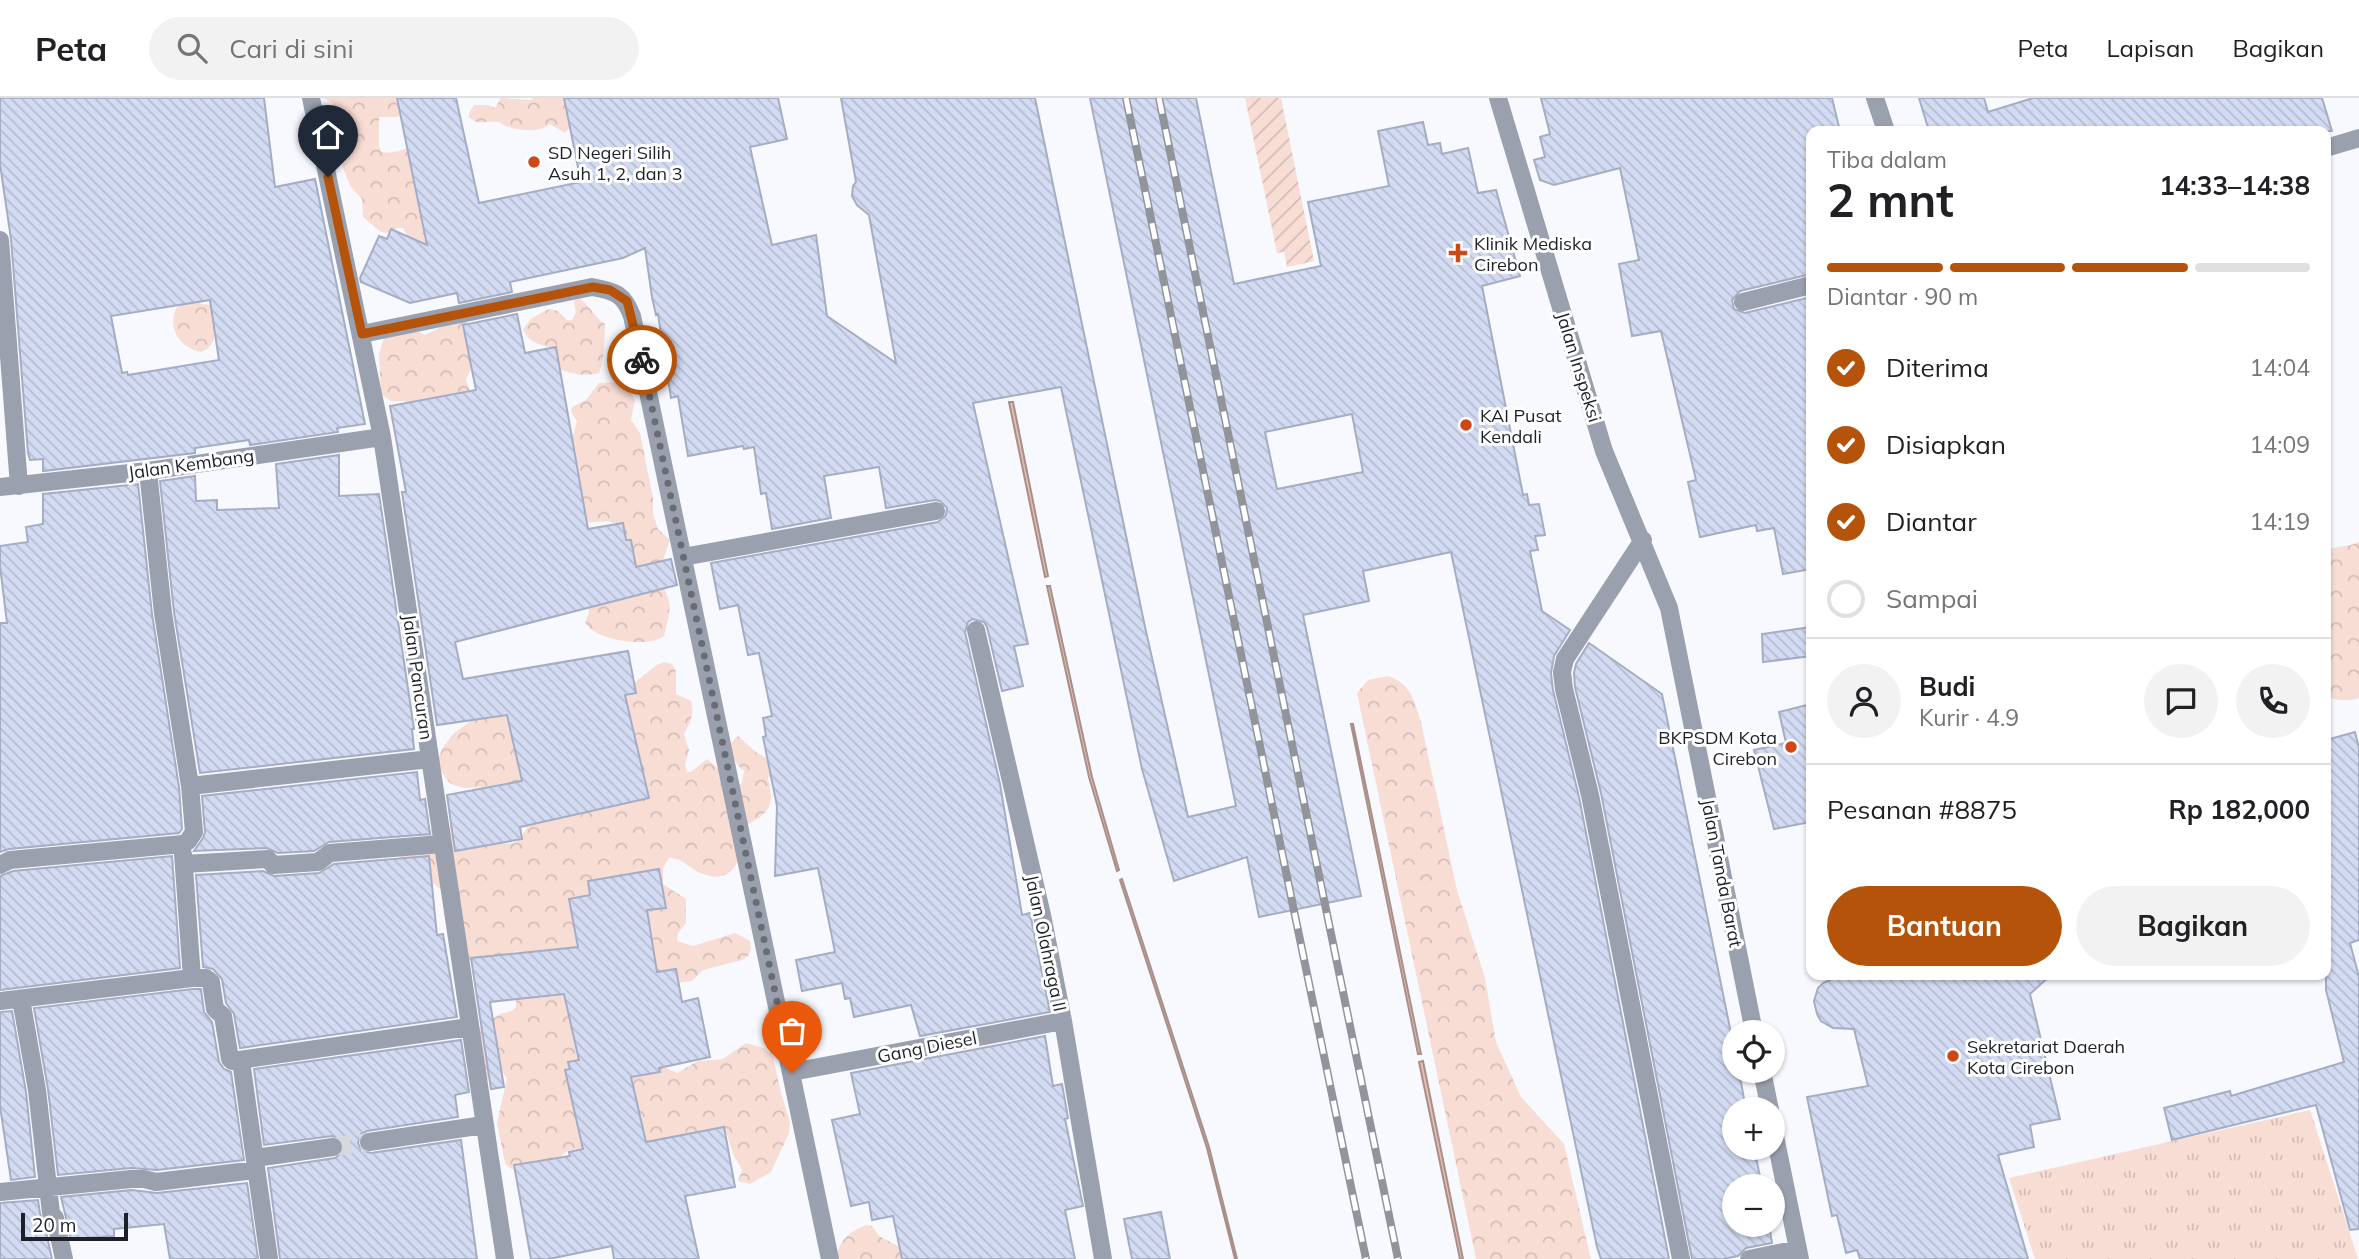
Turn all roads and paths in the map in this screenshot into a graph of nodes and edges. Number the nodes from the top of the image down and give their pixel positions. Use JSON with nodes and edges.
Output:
{"nodes":[{"id":1,"x":311,"y":98,"type":"edge"},
{"id":2,"x":1498,"y":98,"type":"edge"},
{"id":3,"x":1875,"y":98,"type":"edge"},
{"id":4,"x":1884,"y":126,"type":"edge"},
{"id":5,"x":2359,"y":138,"type":"edge"},
{"id":6,"x":2331,"y":146,"type":"edge"},
{"id":7,"x":0,"y":240,"type":"edge"},
{"id":8,"x":1806,"y":286,"type":"edge"},
{"id":9,"x":1743,"y":302,"type":"dead end"},
{"id":10,"x":362,"y":334,"type":"junction"},
{"id":11,"x":382,"y":437,"type":"junction"},
{"id":12,"x":148,"y":471,"type":"junction"},
{"id":13,"x":19,"y":486,"type":"junction"},
{"id":14,"x":0,"y":487,"type":"edge"},
{"id":15,"x":936,"y":511,"type":"dead end"},
{"id":16,"x":1643,"y":540,"type":"junction"},
{"id":17,"x":683,"y":557,"type":"junction"},
{"id":18,"x":976,"y":630,"type":"dead end"},
{"id":19,"x":1674,"y":631,"type":"joint"},
{"id":20,"x":430,"y":759,"type":"junction"},
{"id":21,"x":190,"y":786,"type":"junction"},
{"id":22,"x":183,"y":844,"type":"junction"},
{"id":23,"x":443,"y":844,"type":"junction"},
{"id":24,"x":184,"y":864,"type":"junction"},
{"id":25,"x":0,"y":865,"type":"edge"},
{"id":26,"x":192,"y":978,"type":"junction"},
{"id":27,"x":21,"y":999,"type":"junction"},
{"id":28,"x":0,"y":1001,"type":"edge"},
{"id":29,"x":1752,"y":1020,"type":"edge"},
{"id":30,"x":1063,"y":1021,"type":"junction"},
{"id":31,"x":469,"y":1027,"type":"junction"},
{"id":32,"x":241,"y":1061,"type":"junction"},
{"id":33,"x":792,"y":1073,"type":"junction"},
{"id":34,"x":484,"y":1125,"type":"junction"},
{"id":35,"x":369,"y":1142,"type":"tunnel mouth"},
{"id":36,"x":333,"y":1147,"type":"tunnel mouth"},
{"id":37,"x":1780,"y":1160,"type":"edge"},
{"id":38,"x":255,"y":1164,"type":"junction"},
{"id":39,"x":48,"y":1188,"type":"junction"},
{"id":40,"x":0,"y":1192,"type":"edge"},
{"id":41,"x":1799,"y":1254,"type":"edge"},
{"id":42,"x":64,"y":1259,"type":"edge"},
{"id":43,"x":269,"y":1259,"type":"edge"},
{"id":44,"x":505,"y":1259,"type":"edge"},
{"id":45,"x":830,"y":1259,"type":"edge"},
{"id":46,"x":1102,"y":1259,"type":"edge"},
{"id":47,"x":1681,"y":1259,"type":"edge"},
{"id":48,"x":1749,"y":1259,"type":"edge"}],
"edges":[{"from":1,"to":10,"type":"street","name":"Jalan Pancuran"},
{"from":2,"to":16,"type":"street","name":"Jalan Inspeksi"},
{"from":3,"to":4,"type":"street"},
{"from":5,"to":6,"type":"street"},
{"from":7,"to":13,"type":"street"},
{"from":8,"to":9,"type":"street"},
{"from":10,"to":11,"type":"street","name":"Jalan Pancuran"},
{"from":10,"to":17,"type":"street"},
{"from":11,"to":12,"type":"street","name":"Jalan Kembang"},
{"from":11,"to":20,"type":"street","name":"Jalan Pancuran"},
{"from":12,"to":13,"type":"street","name":"Jalan Kembang"},
{"from":12,"to":21,"type":"street"},
{"from":13,"to":14,"type":"street","name":"Jalan Kembang"},
{"from":15,"to":17,"type":"street"},
{"from":16,"to":19,"type":"street","name":"Jalan Inspeksi"},
{"from":16,"to":47,"type":"street"},
{"from":17,"to":33,"type":"street"},
{"from":18,"to":30,"type":"street","name":"Jalan Olahraga II"},
{"from":19,"to":29,"type":"street","name":"Jalan Tanda Barat"},
{"from":20,"to":21,"type":"street"},
{"from":20,"to":23,"type":"street","name":"Jalan Pancuran"},
{"from":21,"to":22,"type":"street"},
{"from":22,"to":24,"type":"street"},
{"from":22,"to":25,"type":"street"},
{"from":23,"to":24,"type":"street"},
{"from":23,"to":31,"type":"street","name":"Jalan Pancuran"},
{"from":24,"to":26,"type":"street"},
{"from":26,"to":27,"type":"street"},
{"from":26,"to":32,"type":"street"},
{"from":27,"to":28,"type":"street"},
{"from":27,"to":39,"type":"street"},
{"from":30,"to":33,"type":"street","name":"Gang Diesel"},
{"from":30,"to":46,"type":"street","name":"Jalan Olahraga II"},
{"from":31,"to":32,"type":"street"},
{"from":31,"to":34,"type":"street","name":"Jalan Pancuran"},
{"from":32,"to":38,"type":"street"},
{"from":33,"to":45,"type":"street"},
{"from":34,"to":35,"type":"street"},
{"from":34,"to":44,"type":"street","name":"Jalan Pancuran"},
{"from":36,"to":38,"type":"street"},
{"from":37,"to":41,"type":"street"},
{"from":38,"to":39,"type":"street"},
{"from":38,"to":43,"type":"street"},
{"from":39,"to":40,"type":"street"},
{"from":39,"to":42,"type":"street"},
{"from":41,"to":48,"type":"street"}]}
